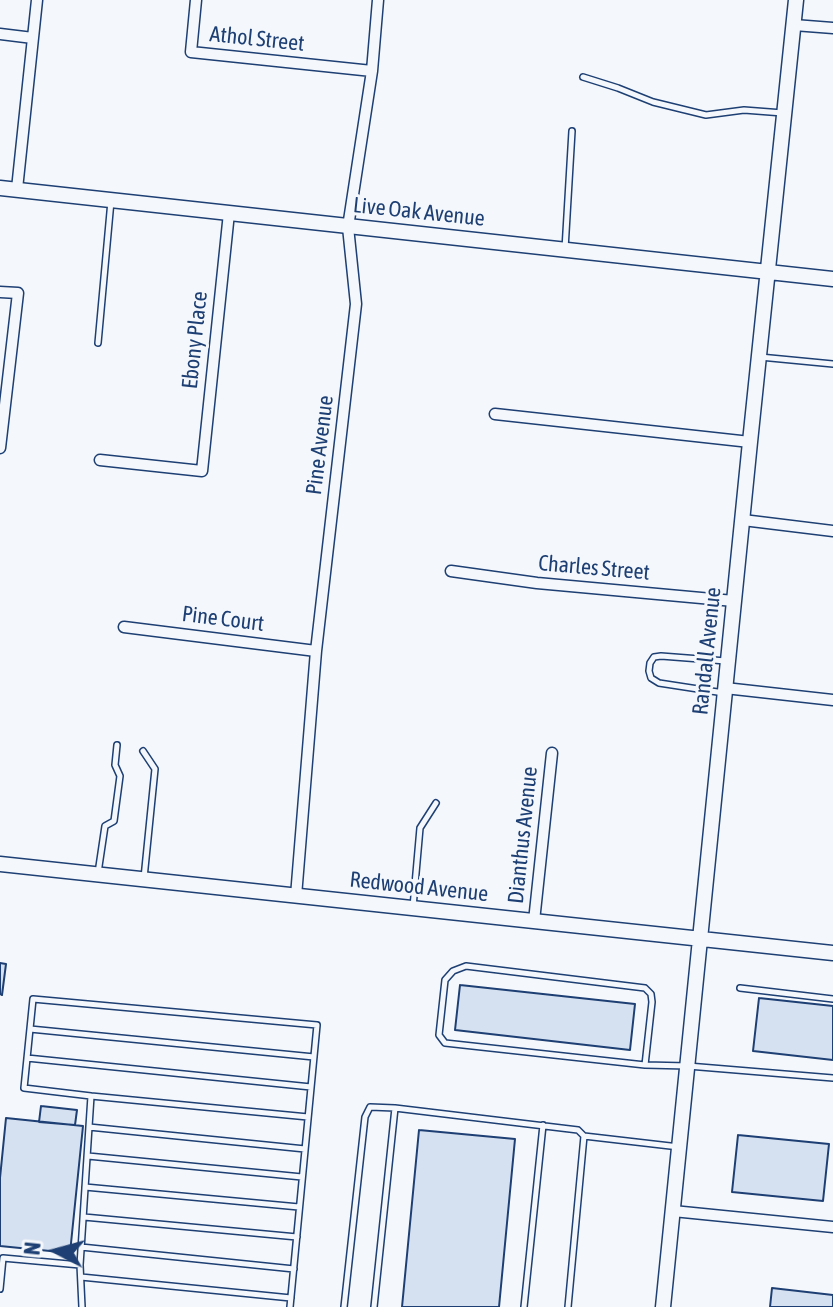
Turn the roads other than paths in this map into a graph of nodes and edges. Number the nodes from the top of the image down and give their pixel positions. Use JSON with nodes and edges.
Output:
{"nodes":[{"id":1,"x":37,"y":0,"type":"edge"},
{"id":2,"x":196,"y":0,"type":"edge"},
{"id":3,"x":378,"y":0,"type":"edge"},
{"id":4,"x":796,"y":0,"type":"edge"},
{"id":5,"x":794,"y":25,"type":"junction"},
{"id":6,"x":833,"y":28,"type":"edge"},
{"id":7,"x":0,"y":34,"type":"edge"},
{"id":8,"x":33,"y":38,"type":"junction"},
{"id":9,"x":372,"y":71,"type":"junction"},
{"id":10,"x":583,"y":77,"type":"dead end"},
{"id":11,"x":785,"y":113,"type":"junction"},
{"id":12,"x":572,"y":131,"type":"dead end"},
{"id":13,"x":0,"y":188,"type":"edge"},
{"id":14,"x":17,"y":189,"type":"junction"},
{"id":15,"x":112,"y":200,"type":"junction"},
{"id":16,"x":229,"y":213,"type":"junction"},
{"id":17,"x":348,"y":227,"type":"junction"},
{"id":18,"x":565,"y":250,"type":"junction"},
{"id":19,"x":768,"y":272,"type":"junction"},
{"id":20,"x":833,"y":279,"type":"edge"},
{"id":21,"x":0,"y":292,"type":"edge"},
{"id":22,"x":98,"y":343,"type":"dead end"},
{"id":23,"x":759,"y":357,"type":"junction"},
{"id":24,"x":833,"y":364,"type":"edge"},
{"id":25,"x":495,"y":414,"type":"dead end"},
{"id":26,"x":750,"y":442,"type":"junction"},
{"id":27,"x":0,"y":448,"type":"edge"},
{"id":28,"x":100,"y":460,"type":"dead end"},
{"id":29,"x":743,"y":520,"type":"junction"},
{"id":30,"x":833,"y":531,"type":"edge"},
{"id":31,"x":451,"y":571,"type":"dead end"},
{"id":32,"x":734,"y":601,"type":"junction"},
{"id":33,"x":124,"y":627,"type":"dead end"},
{"id":34,"x":316,"y":651,"type":"junction"},
{"id":35,"x":728,"y":661,"type":"junction"},
{"id":36,"x":725,"y":691,"type":"junction"},
{"id":37,"x":833,"y":700,"type":"edge"},
{"id":38,"x":117,"y":745,"type":"dead end"},
{"id":39,"x":143,"y":751,"type":"dead end"},
{"id":40,"x":552,"y":753,"type":"dead end"},
{"id":41,"x":436,"y":803,"type":"dead end"},
{"id":42,"x":0,"y":864,"type":"edge"},
{"id":43,"x":98,"y":874,"type":"junction"},
{"id":44,"x":144,"y":879,"type":"junction"},
{"id":45,"x":296,"y":896,"type":"junction"},
{"id":46,"x":413,"y":908,"type":"junction"},
{"id":47,"x":534,"y":921,"type":"junction"},
{"id":48,"x":700,"y":939,"type":"junction"},
{"id":49,"x":833,"y":953,"type":"edge"},
{"id":50,"x":740,"y":988,"type":"dead end"},
{"id":51,"x":833,"y":999,"type":"edge"},
{"id":52,"x":30,"y":1029,"type":"junction"},
{"id":53,"x":314,"y":1057,"type":"junction"},
{"id":54,"x":27,"y":1058,"type":"junction"},
{"id":55,"x":645,"y":1065,"type":"junction"},
{"id":56,"x":688,"y":1066,"type":"junction"},
{"id":57,"x":833,"y":1078,"type":"edge"},
{"id":58,"x":311,"y":1087,"type":"junction"},
{"id":59,"x":91,"y":1096,"type":"junction"},
{"id":60,"x":395,"y":1108,"type":"junction"},
{"id":61,"x":308,"y":1117,"type":"junction"},
{"id":62,"x":543,"y":1125,"type":"junction"},
{"id":63,"x":89,"y":1127,"type":"junction"},
{"id":64,"x":584,"y":1136,"type":"junction"},
{"id":65,"x":679,"y":1147,"type":"junction"},
{"id":66,"x":305,"y":1149,"type":"junction"},
{"id":67,"x":88,"y":1156,"type":"junction"},
{"id":68,"x":302,"y":1177,"type":"junction"},
{"id":69,"x":85,"y":1187,"type":"junction"},
{"id":70,"x":300,"y":1207,"type":"junction"},
{"id":71,"x":673,"y":1211,"type":"junction"},
{"id":72,"x":84,"y":1217,"type":"junction"},
{"id":73,"x":833,"y":1227,"type":"edge"},
{"id":74,"x":297,"y":1237,"type":"junction"},
{"id":75,"x":81,"y":1247,"type":"junction"},
{"id":76,"x":80,"y":1265,"type":"junction"},
{"id":77,"x":294,"y":1269,"type":"junction"},
{"id":78,"x":81,"y":1277,"type":"junction"},
{"id":79,"x":0,"y":1289,"type":"edge"},
{"id":80,"x":291,"y":1298,"type":"junction"},
{"id":81,"x":82,"y":1307,"type":"edge"},
{"id":82,"x":290,"y":1307,"type":"edge"},
{"id":83,"x":344,"y":1307,"type":"edge"},
{"id":84,"x":374,"y":1307,"type":"edge"},
{"id":85,"x":524,"y":1307,"type":"edge"},
{"id":86,"x":568,"y":1307,"type":"edge"},
{"id":87,"x":663,"y":1307,"type":"edge"}],
"edges":[{"from":1,"to":8,"type":"street"},
{"from":2,"to":9,"type":"street","name":"Athol Street"},
{"from":3,"to":9,"type":"street","name":"Pine Avenue"},
{"from":4,"to":5,"type":"street","name":"Randall Avenue"},
{"from":5,"to":6,"type":"street"},
{"from":5,"to":11,"type":"street","name":"Randall Avenue"},
{"from":7,"to":8,"type":"street"},
{"from":8,"to":14,"type":"street"},
{"from":9,"to":17,"type":"street","name":"Pine Avenue"},
{"from":10,"to":11,"type":"lane"},
{"from":11,"to":19,"type":"street","name":"Randall Avenue"},
{"from":12,"to":18,"type":"lane"},
{"from":13,"to":14,"type":"street","name":"Live Oak Avenue"},
{"from":14,"to":15,"type":"street","name":"Live Oak Avenue"},
{"from":15,"to":16,"type":"street","name":"Live Oak Avenue"},
{"from":15,"to":22,"type":"lane"},
{"from":16,"to":17,"type":"street","name":"Live Oak Avenue"},
{"from":16,"to":28,"type":"street","name":"Ebony Place"},
{"from":17,"to":18,"type":"street","name":"Live Oak Avenue"},
{"from":17,"to":34,"type":"street","name":"Pine Avenue"},
{"from":18,"to":19,"type":"street","name":"Live Oak Avenue"},
{"from":19,"to":20,"type":"street","name":"Live Oak Avenue"},
{"from":19,"to":23,"type":"street","name":"Randall Avenue"},
{"from":21,"to":27,"type":"street"},
{"from":23,"to":24,"type":"lane"},
{"from":23,"to":26,"type":"street","name":"Randall Avenue"},
{"from":25,"to":26,"type":"street"},
{"from":26,"to":29,"type":"street","name":"Randall Avenue"},
{"from":29,"to":30,"type":"street"},
{"from":29,"to":32,"type":"street","name":"Randall Avenue"},
{"from":31,"to":32,"type":"street","name":"Charles Street"},
{"from":32,"to":35,"type":"street","name":"Randall Avenue"},
{"from":33,"to":34,"type":"street","name":"Pine Court"},
{"from":34,"to":45,"type":"street","name":"Pine Avenue"},
{"from":35,"to":36,"type":"street","name":"Randall Avenue"},
{"from":35,"to":36,"type":"lane"},
{"from":36,"to":37,"type":"street"},
{"from":36,"to":48,"type":"street","name":"Randall Avenue"},
{"from":38,"to":43,"type":"lane"},
{"from":39,"to":44,"type":"lane"},
{"from":40,"to":47,"type":"street","name":"Dianthus Avenue"},
{"from":41,"to":46,"type":"lane"},
{"from":42,"to":43,"type":"street","name":"Redwood Avenue"},
{"from":43,"to":44,"type":"street","name":"Redwood Avenue"},
{"from":44,"to":45,"type":"street","name":"Redwood Avenue"},
{"from":45,"to":46,"type":"street","name":"Redwood Avenue"},
{"from":46,"to":47,"type":"street","name":"Redwood Avenue"},
{"from":47,"to":48,"type":"street","name":"Redwood Avenue"},
{"from":48,"to":49,"type":"street","name":"Redwood Avenue"},
{"from":48,"to":56,"type":"street","name":"Randall Avenue"},
{"from":50,"to":51,"type":"lane"},
{"from":52,"to":53,"type":"lane"},
{"from":52,"to":53,"type":"lane"},
{"from":52,"to":54,"type":"lane"},
{"from":53,"to":58,"type":"lane"},
{"from":54,"to":58,"type":"lane"},
{"from":54,"to":59,"type":"lane"},
{"from":55,"to":55,"type":"lane"},
{"from":55,"to":56,"type":"lane"},
{"from":56,"to":57,"type":"lane"},
{"from":56,"to":65,"type":"street","name":"Randall Avenue"},
{"from":58,"to":61,"type":"lane"},
{"from":59,"to":61,"type":"lane"},
{"from":59,"to":63,"type":"lane"},
{"from":60,"to":62,"type":"lane"},
{"from":60,"to":83,"type":"lane"},
{"from":60,"to":84,"type":"lane"},
{"from":61,"to":66,"type":"lane"},
{"from":62,"to":64,"type":"lane"},
{"from":62,"to":85,"type":"lane"},
{"from":63,"to":66,"type":"lane"},
{"from":63,"to":67,"type":"lane"},
{"from":64,"to":65,"type":"lane"},
{"from":64,"to":86,"type":"lane"},
{"from":65,"to":71,"type":"street","name":"Randall Avenue"},
{"from":66,"to":68,"type":"lane"},
{"from":67,"to":68,"type":"lane"},
{"from":67,"to":69,"type":"lane"},
{"from":68,"to":70,"type":"lane"},
{"from":69,"to":70,"type":"lane"},
{"from":69,"to":72,"type":"lane"},
{"from":70,"to":74,"type":"lane"},
{"from":71,"to":73,"type":"street"},
{"from":71,"to":87,"type":"street","name":"Randall Avenue"},
{"from":72,"to":74,"type":"lane"},
{"from":72,"to":75,"type":"lane"},
{"from":74,"to":77,"type":"lane"},
{"from":75,"to":76,"type":"lane"},
{"from":75,"to":77,"type":"lane"},
{"from":76,"to":78,"type":"lane"},
{"from":76,"to":79,"type":"lane"},
{"from":77,"to":80,"type":"lane"},
{"from":78,"to":80,"type":"lane"},
{"from":78,"to":81,"type":"lane"},
{"from":80,"to":82,"type":"lane"}]}
